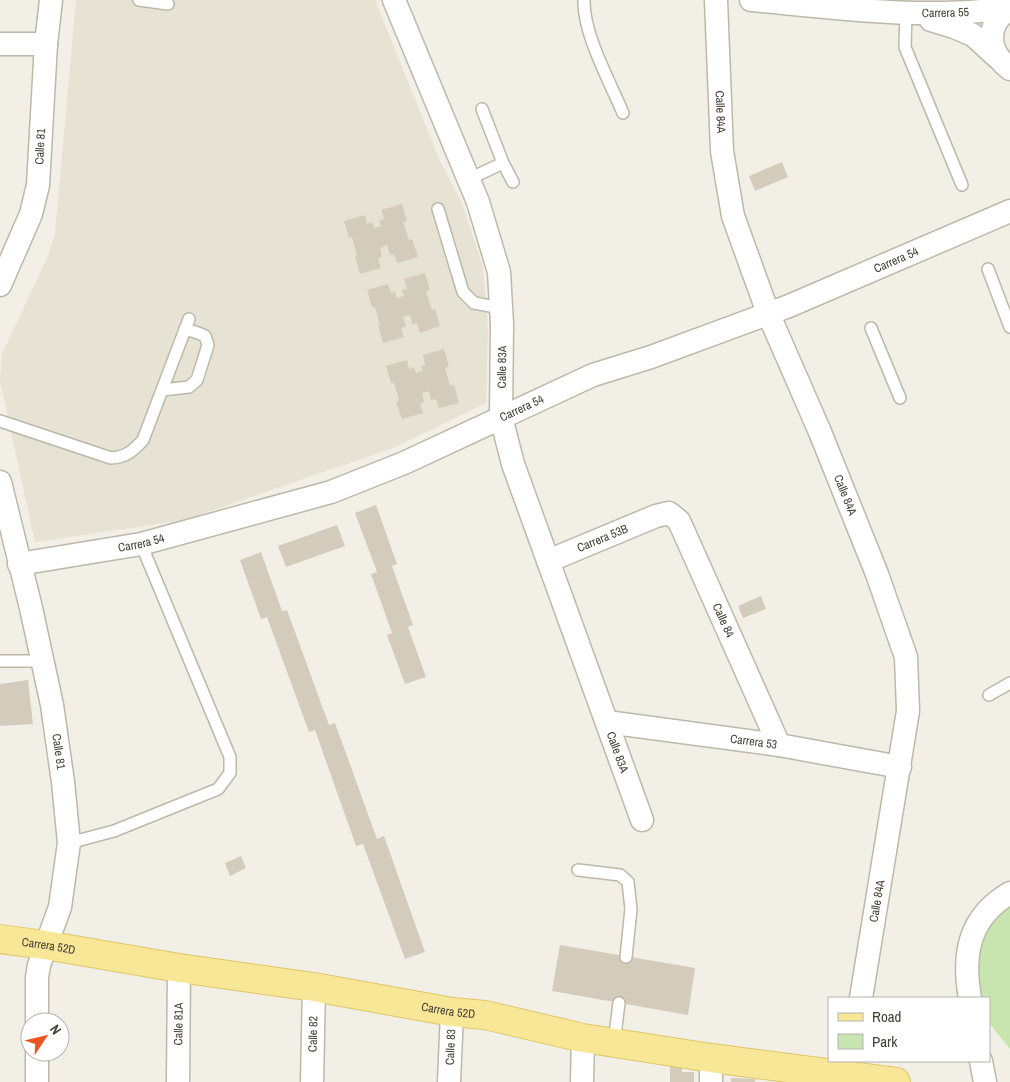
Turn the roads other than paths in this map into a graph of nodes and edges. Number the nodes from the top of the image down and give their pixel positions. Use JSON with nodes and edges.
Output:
{"nodes":[{"id":1,"x":51,"y":0,"type":"edge"},
{"id":2,"x":140,"y":0,"type":"edge"},
{"id":3,"x":394,"y":0,"type":"edge"},
{"id":4,"x":584,"y":0,"type":"edge"},
{"id":5,"x":716,"y":0,"type":"edge"},
{"id":6,"x":751,"y":0,"type":"edge"},
{"id":7,"x":168,"y":4,"type":"dead end"},
{"id":8,"x":1009,"y":8,"type":"edge"},
{"id":9,"x":908,"y":14,"type":"junction"},
{"id":10,"x":0,"y":44,"type":"edge"},
{"id":11,"x":46,"y":44,"type":"junction"},
{"id":12,"x":1003,"y":63,"type":"edge"},
{"id":13,"x":1010,"y":85,"type":"edge"},
{"id":14,"x":482,"y":109,"type":"dead end"},
{"id":15,"x":623,"y":113,"type":"dead end"},
{"id":16,"x":503,"y":163,"type":"junction"},
{"id":17,"x":469,"y":179,"type":"junction"},
{"id":18,"x":513,"y":182,"type":"dead end"},
{"id":19,"x":962,"y":186,"type":"dead end"},
{"id":20,"x":438,"y":209,"type":"dead end"},
{"id":21,"x":1010,"y":211,"type":"edge"},
{"id":22,"x":988,"y":269,"type":"dead end"},
{"id":23,"x":0,"y":285,"type":"edge"},
{"id":24,"x":501,"y":308,"type":"junction"},
{"id":25,"x":768,"y":314,"type":"junction"},
{"id":26,"x":1010,"y":326,"type":"edge"},
{"id":27,"x":870,"y":328,"type":"dead end"},
{"id":28,"x":162,"y":390,"type":"junction"},
{"id":29,"x":900,"y":398,"type":"dead end"},
{"id":30,"x":501,"y":417,"type":"junction"},
{"id":31,"x":0,"y":421,"type":"edge"},
{"id":32,"x":0,"y":482,"type":"edge"},
{"id":33,"x":656,"y":516,"type":"joint"},
{"id":34,"x":140,"y":544,"type":"junction"},
{"id":35,"x":548,"y":561,"type":"junction"},
{"id":36,"x":19,"y":564,"type":"junction"},
{"id":37,"x":0,"y":661,"type":"edge"},
{"id":38,"x":42,"y":661,"type":"junction"},
{"id":39,"x":1010,"y":683,"type":"edge"},
{"id":40,"x":989,"y":695,"type":"dead end"},
{"id":41,"x":606,"y":722,"type":"junction"},
{"id":42,"x":779,"y":745,"type":"junction"},
{"id":43,"x":900,"y":766,"type":"junction"},
{"id":44,"x":642,"y":820,"type":"dead end"},
{"id":45,"x":69,"y":843,"type":"junction"},
{"id":46,"x":578,"y":870,"type":"dead end"},
{"id":47,"x":1010,"y":893,"type":"edge"},
{"id":48,"x":0,"y":939,"type":"edge"},
{"id":49,"x":45,"y":945,"type":"junction"},
{"id":50,"x":626,"y":956,"type":"dead end"},
{"id":51,"x":179,"y":968,"type":"junction"},
{"id":52,"x":314,"y":987,"type":"junction"},
{"id":53,"x":861,"y":997,"type":"edge"},
{"id":54,"x":970,"y":997,"type":"edge"},
{"id":55,"x":618,"y":1002,"type":"dead end"},
{"id":56,"x":37,"y":1012,"type":"edge"},
{"id":57,"x":452,"y":1012,"type":"junction"},
{"id":58,"x":583,"y":1038,"type":"junction"},
{"id":59,"x":614,"y":1043,"type":"junction"},
{"id":60,"x":37,"y":1062,"type":"edge"},
{"id":61,"x":981,"y":1062,"type":"edge"},
{"id":62,"x":711,"y":1070,"type":"edge"},
{"id":63,"x":851,"y":1072,"type":"edge"},
{"id":64,"x":37,"y":1082,"type":"edge"},
{"id":65,"x":178,"y":1082,"type":"edge"},
{"id":66,"x":312,"y":1082,"type":"edge"},
{"id":67,"x":449,"y":1082,"type":"edge"},
{"id":68,"x":582,"y":1082,"type":"edge"},
{"id":69,"x":896,"y":1082,"type":"edge"},
{"id":70,"x":985,"y":1082,"type":"edge"}],
"edges":[{"from":1,"to":11,"type":"street","name":"Calle 81"},
{"from":2,"to":7,"type":"lane"},
{"from":3,"to":17,"type":"street","name":"Calle 83A"},
{"from":4,"to":15,"type":"lane"},
{"from":5,"to":25,"type":"street","name":"Calle 84A"},
{"from":6,"to":9,"type":"street","name":"Carrera 55"},
{"from":8,"to":9,"type":"street","name":"Carrera 55"},
{"from":8,"to":12,"type":"street"},
{"from":9,"to":12,"type":"street","name":"Carrera 55"},
{"from":9,"to":19,"type":"lane"},
{"from":10,"to":11,"type":"street"},
{"from":11,"to":23,"type":"street","name":"Calle 81"},
{"from":12,"to":13,"type":"street"},
{"from":14,"to":16,"type":"lane"},
{"from":16,"to":17,"type":"lane"},
{"from":16,"to":18,"type":"lane"},
{"from":17,"to":24,"type":"street","name":"Calle 83A"},
{"from":20,"to":24,"type":"lane"},
{"from":21,"to":25,"type":"street","name":"Carrera 54"},
{"from":22,"to":26,"type":"lane"},
{"from":24,"to":30,"type":"street","name":"Calle 83A"},
{"from":25,"to":30,"type":"street","name":"Carrera 54"},
{"from":25,"to":43,"type":"street","name":"Calle 84A"},
{"from":27,"to":29,"type":"lane"},
{"from":28,"to":28,"type":"lane"},
{"from":28,"to":31,"type":"lane"},
{"from":30,"to":34,"type":"street","name":"Carrera 54"},
{"from":30,"to":35,"type":"street","name":"Calle 83A"},
{"from":32,"to":36,"type":"street","name":"Calle 81"},
{"from":33,"to":35,"type":"street","name":"Carrera 53B"},
{"from":33,"to":42,"type":"street","name":"Calle 84"},
{"from":34,"to":36,"type":"street","name":"Carrera 54"},
{"from":34,"to":45,"type":"lane"},
{"from":35,"to":41,"type":"street","name":"Calle 83A"},
{"from":36,"to":38,"type":"street","name":"Calle 81"},
{"from":37,"to":38,"type":"lane"},
{"from":38,"to":45,"type":"street","name":"Calle 81"},
{"from":39,"to":40,"type":"lane"},
{"from":41,"to":42,"type":"street","name":"Carrera 53"},
{"from":41,"to":44,"type":"street","name":"Calle 83A"},
{"from":42,"to":43,"type":"street","name":"Carrera 53"},
{"from":43,"to":53,"type":"street","name":"Calle 84A"},
{"from":45,"to":49,"type":"street","name":"Calle 81"},
{"from":46,"to":50,"type":"lane"},
{"from":47,"to":54,"type":"street"},
{"from":48,"to":49,"type":"main road","name":"Carrera 52D"},
{"from":49,"to":51,"type":"main road","name":"Carrera 52D"},
{"from":49,"to":56,"type":"street","name":"Calle 81"},
{"from":51,"to":52,"type":"main road","name":"Carrera 52D"},
{"from":51,"to":65,"type":"street","name":"Calle 81A"},
{"from":52,"to":57,"type":"main road","name":"Carrera 52D"},
{"from":52,"to":66,"type":"street","name":"Calle 82"},
{"from":55,"to":59,"type":"lane"},
{"from":57,"to":58,"type":"main road","name":"Carrera 52D"},
{"from":57,"to":67,"type":"street","name":"Calle 83"},
{"from":58,"to":59,"type":"main road","name":"Carrera 52D"},
{"from":58,"to":68,"type":"street"},
{"from":59,"to":62,"type":"main road","name":"Carrera 52D"},
{"from":60,"to":64,"type":"street"},
{"from":61,"to":70,"type":"street"},
{"from":62,"to":63,"type":"main road","name":"Carrera 52D"},
{"from":63,"to":69,"type":"main road","name":"Carrera 52D"}]}
